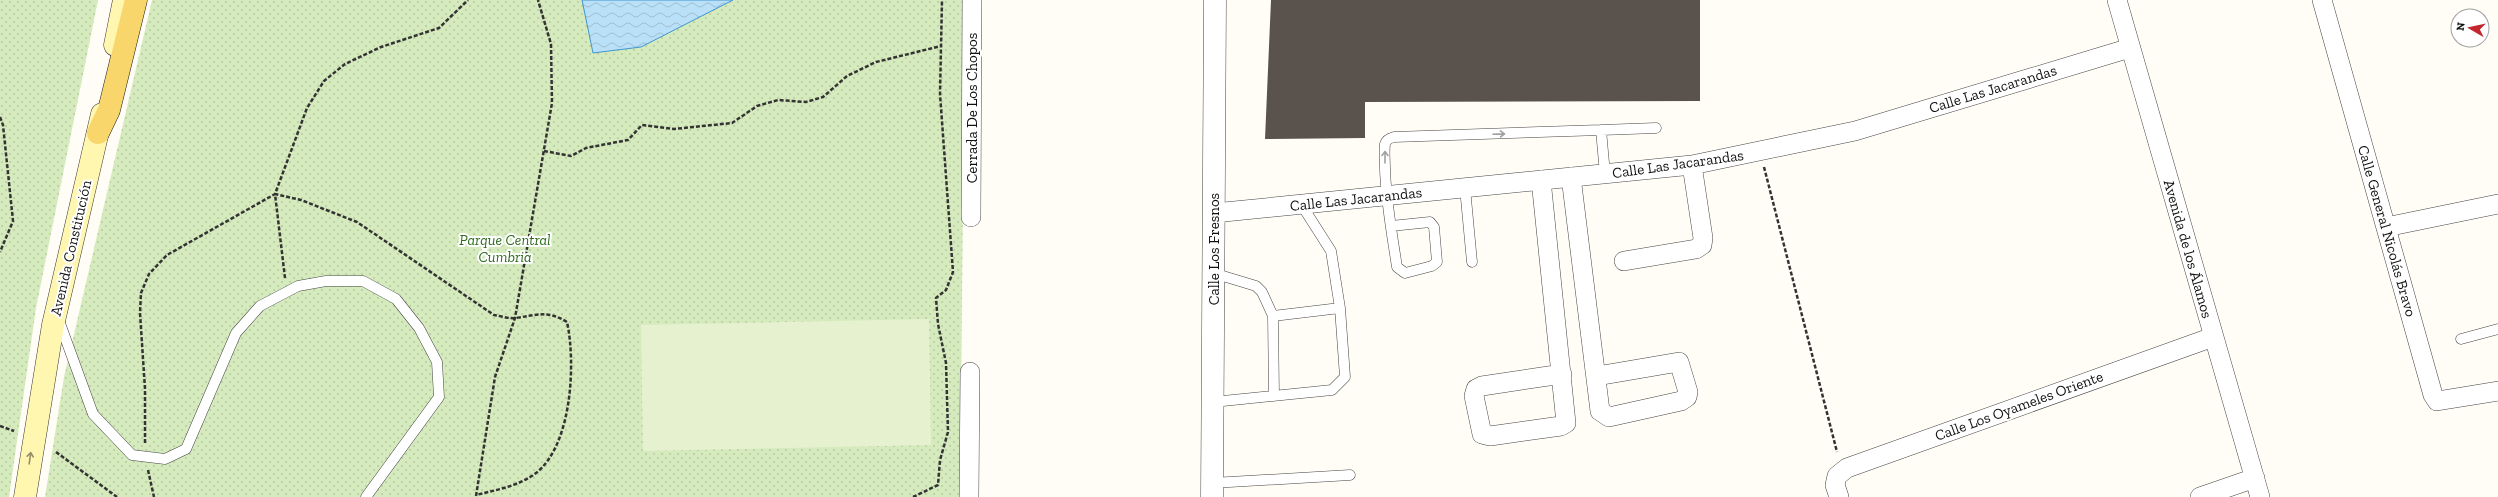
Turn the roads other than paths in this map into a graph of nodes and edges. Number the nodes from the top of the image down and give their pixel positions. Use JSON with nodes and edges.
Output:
{"nodes":[{"id":1,"x":124,"y":0,"type":"edge"},
{"id":2,"x":136,"y":0,"type":"edge"},
{"id":3,"x":972,"y":0,"type":"edge"},
{"id":4,"x":1215,"y":0,"type":"edge"},
{"id":5,"x":2117,"y":0,"type":"edge"},
{"id":6,"x":2322,"y":0,"type":"edge"},
{"id":7,"x":2130,"y":48,"type":"junction"},
{"id":8,"x":1656,"y":128,"type":"dead end"},
{"id":9,"x":1601,"y":130,"type":"junction"},
{"id":10,"x":98,"y":133,"type":"junction"},
{"id":11,"x":1692,"y":165,"type":"junction"},
{"id":12,"x":1605,"y":174,"type":"junction"},
{"id":13,"x":1571,"y":177,"type":"junction"},
{"id":14,"x":1541,"y":180,"type":"junction"},
{"id":15,"x":1465,"y":188,"type":"junction"},
{"id":16,"x":1386,"y":196,"type":"junction"},
{"id":17,"x":1301,"y":204,"type":"junction"},
{"id":18,"x":2498,"y":204,"type":"edge"},
{"id":19,"x":1214,"y":213,"type":"junction"},
{"id":20,"x":971,"y":217,"type":"dead end"},
{"id":21,"x":1390,"y":226,"type":"junction"},
{"id":22,"x":2386,"y":227,"type":"junction"},
{"id":23,"x":1624,"y":261,"type":"dead end"},
{"id":24,"x":1472,"y":262,"type":"dead end"},
{"id":25,"x":1213,"y":273,"type":"junction"},
{"id":26,"x":1340,"y":308,"type":"junction"},
{"id":27,"x":56,"y":313,"type":"junction"},
{"id":28,"x":1273,"y":316,"type":"junction"},
{"id":29,"x":2498,"y":329,"type":"edge"},
{"id":30,"x":2214,"y":337,"type":"junction"},
{"id":31,"x":2461,"y":339,"type":"dead end"},
{"id":32,"x":970,"y":372,"type":"dead end"},
{"id":33,"x":1562,"y":374,"type":"junction"},
{"id":34,"x":1597,"y":376,"type":"junction"},
{"id":35,"x":2498,"y":392,"type":"edge"},
{"id":36,"x":1274,"y":396,"type":"junction"},
{"id":37,"x":1213,"y":402,"type":"junction"},
{"id":38,"x":1350,"y":476,"type":"dead end"},
{"id":39,"x":2255,"y":478,"type":"junction"},
{"id":40,"x":1212,"y":490,"type":"edge"},
{"id":41,"x":25,"y":497,"type":"edge"},
{"id":42,"x":366,"y":497,"type":"edge"},
{"id":43,"x":969,"y":497,"type":"edge"},
{"id":44,"x":1839,"y":497,"type":"edge"},
{"id":45,"x":2200,"y":497,"type":"edge"},
{"id":46,"x":2260,"y":497,"type":"edge"}],
"edges":[{"from":1,"to":10,"type":"main road","name":"Avenida Constitución"},
{"from":2,"to":10,"type":"main road"},
{"from":3,"to":20,"type":"street","name":"Cerrada De Los Chopos"},
{"from":4,"to":19,"type":"street","name":"Calle Los Fresnos"},
{"from":5,"to":7,"type":"street","name":"Avenida de los Álamos"},
{"from":6,"to":22,"type":"street","name":"Calle General Nicolás Bravo"},
{"from":7,"to":11,"type":"street","name":"Calle Las Jacarandas"},
{"from":7,"to":30,"type":"street","name":"Avenida de los Álamos"},
{"from":8,"to":9,"type":"lane"},
{"from":9,"to":12,"type":"lane"},
{"from":16,"to":9,"type":"lane","one_way":true},
{"from":10,"to":27,"type":"main road","name":"Avenida Constitución"},
{"from":11,"to":12,"type":"street","name":"Calle Las Jacarandas"},
{"from":11,"to":23,"type":"street"},
{"from":12,"to":13,"type":"street","name":"Calle Las Jacarandas"},
{"from":13,"to":14,"type":"street","name":"Calle Las Jacarandas"},
{"from":13,"to":34,"type":"street"},
{"from":14,"to":15,"type":"street","name":"Calle Las Jacarandas"},
{"from":14,"to":33,"type":"street"},
{"from":15,"to":16,"type":"street","name":"Calle Las Jacarandas"},
{"from":15,"to":24,"type":"lane"},
{"from":16,"to":17,"type":"street","name":"Calle Las Jacarandas"},
{"from":16,"to":21,"type":"lane"},
{"from":17,"to":19,"type":"street","name":"Calle Las Jacarandas"},
{"from":17,"to":26,"type":"lane"},
{"from":18,"to":22,"type":"street"},
{"from":19,"to":25,"type":"street","name":"Calle Los Fresnos"},
{"from":21,"to":21,"type":"lane"},
{"from":22,"to":35,"type":"street","name":"Calle General Nicolás Bravo"},
{"from":25,"to":28,"type":"lane"},
{"from":25,"to":37,"type":"street","name":"Calle Los Fresnos"},
{"from":26,"to":28,"type":"lane"},
{"from":26,"to":36,"type":"lane"},
{"from":41,"to":27,"type":"main road","name":"Avenida Constitución","one_way":true},
{"from":27,"to":42,"type":"lane"},
{"from":28,"to":36,"type":"lane"},
{"from":29,"to":31,"type":"lane"},
{"from":30,"to":39,"type":"street","name":"Avenida de los Álamos"},
{"from":30,"to":44,"type":"street","name":"Calle Los Oyameles Oriente"},
{"from":32,"to":43,"type":"street"},
{"from":33,"to":33,"type":"street"},
{"from":34,"to":34,"type":"street"},
{"from":36,"to":37,"type":"lane"},
{"from":37,"to":40,"type":"street","name":"Calle Los Fresnos"},
{"from":38,"to":40,"type":"lane"},
{"from":39,"to":45,"type":"street"},
{"from":39,"to":46,"type":"street","name":"Avenida de los Álamos"}]}
